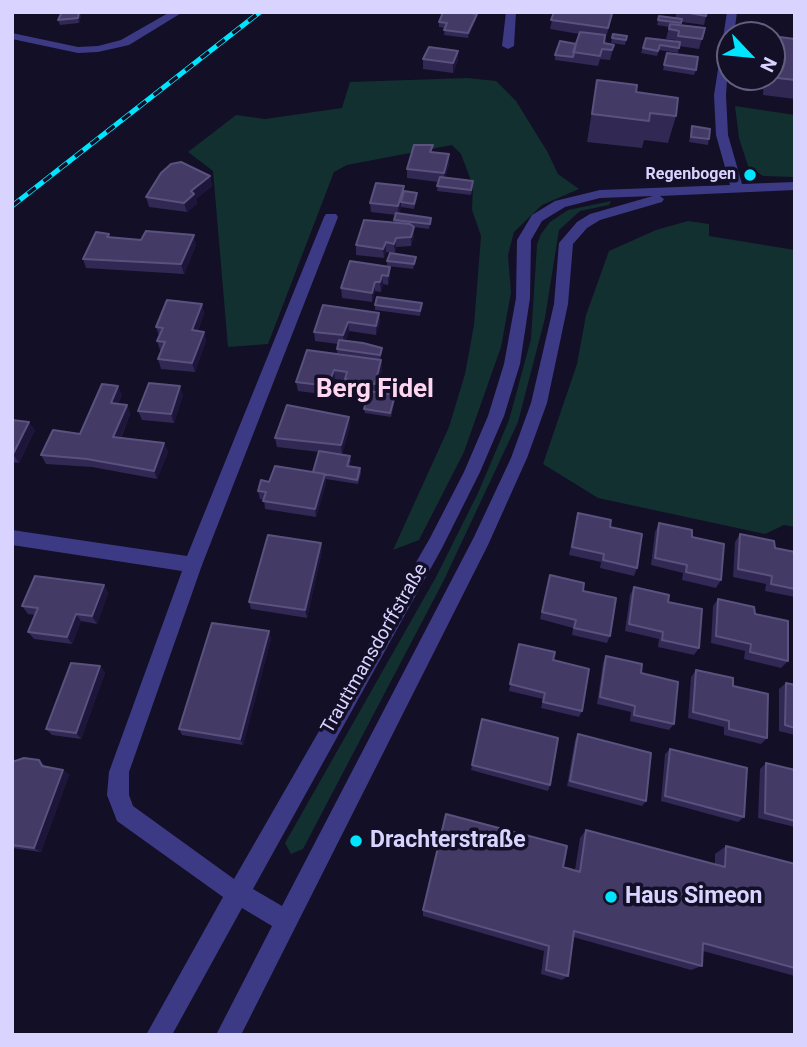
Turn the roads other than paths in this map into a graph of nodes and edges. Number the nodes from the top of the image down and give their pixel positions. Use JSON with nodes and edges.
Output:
{"nodes":[{"id":1,"x":178,"y":12,"type":"edge"},
{"id":2,"x":511,"y":12,"type":"edge"},
{"id":3,"x":732,"y":12,"type":"edge"},
{"id":4,"x":12,"y":36,"type":"edge"},
{"id":5,"x":508,"y":47,"type":"dead end"},
{"id":6,"x":795,"y":186,"type":"edge"},
{"id":7,"x":737,"y":188,"type":"junction"},
{"id":8,"x":684,"y":192,"type":"junction"},
{"id":9,"x":331,"y":217,"type":"dead end"},
{"id":10,"x":12,"y":537,"type":"edge"},
{"id":11,"x":193,"y":565,"type":"junction"},
{"id":12,"x":236,"y":893,"type":"junction"},
{"id":13,"x":286,"y":921,"type":"junction"},
{"id":14,"x":158,"y":1035,"type":"edge"},
{"id":15,"x":228,"y":1035,"type":"edge"}],
"edges":[{"from":1,"to":4,"type":"street"},
{"from":2,"to":5,"type":"street"},
{"from":3,"to":7,"type":"street"},
{"from":6,"to":7,"type":"street"},
{"from":7,"to":8,"type":"street"},
{"from":8,"to":12,"type":"street","name":"Trauttmansdorffstraße"},
{"from":8,"to":13,"type":"street"},
{"from":9,"to":11,"type":"street"},
{"from":10,"to":11,"type":"street"},
{"from":11,"to":12,"type":"street"},
{"from":12,"to":13,"type":"street"},
{"from":12,"to":14,"type":"street","name":"Trauttmansdorffstraße"},
{"from":13,"to":15,"type":"street"}]}
